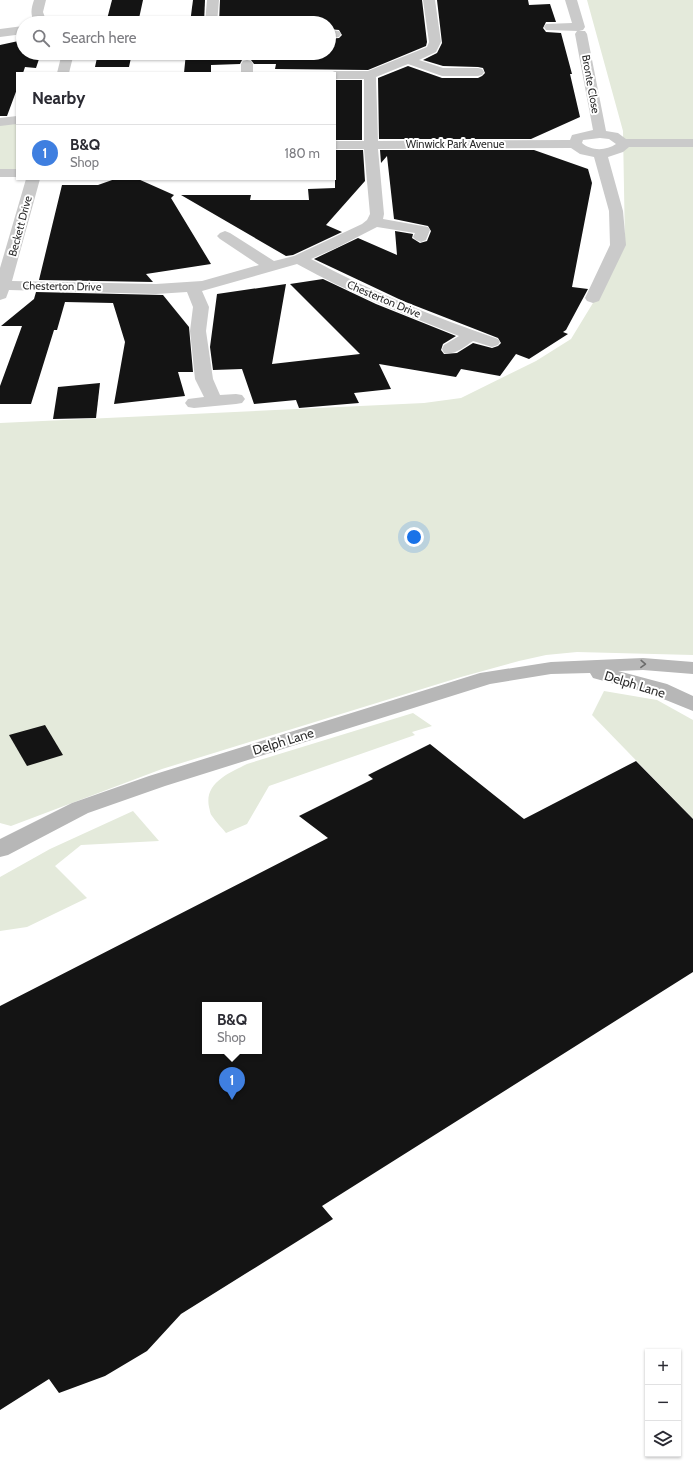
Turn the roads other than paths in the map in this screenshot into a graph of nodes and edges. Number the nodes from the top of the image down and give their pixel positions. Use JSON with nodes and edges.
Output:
{"nodes":[{"id":1,"x":40,"y":0,"type":"edge"},
{"id":2,"x":213,"y":0,"type":"edge"},
{"id":3,"x":429,"y":0,"type":"edge"},
{"id":4,"x":570,"y":0,"type":"edge"},
{"id":5,"x":37,"y":16,"type":"edge"},
{"id":6,"x":212,"y":16,"type":"edge"},
{"id":7,"x":550,"y":27,"type":"dead end"},
{"id":8,"x":16,"y":31,"type":"edge"},
{"id":9,"x":0,"y":33,"type":"edge"},
{"id":10,"x":581,"y":34,"type":"dead end"},
{"id":11,"x":66,"y":60,"type":"edge"},
{"id":12,"x":407,"y":60,"type":"junction"},
{"id":13,"x":63,"y":72,"type":"edge"},
{"id":14,"x":478,"y":72,"type":"dead end"},
{"id":15,"x":336,"y":75,"type":"edge"},
{"id":16,"x":370,"y":75,"type":"junction"},
{"id":17,"x":16,"y":120,"type":"edge"},
{"id":18,"x":0,"y":122,"type":"edge"},
{"id":19,"x":600,"y":134,"type":"junction"},
{"id":20,"x":623,"y":143,"type":"junction"},
{"id":21,"x":693,"y":143,"type":"edge"},
{"id":22,"x":575,"y":144,"type":"junction"},
{"id":23,"x":336,"y":145,"type":"edge"},
{"id":24,"x":372,"y":145,"type":"junction"},
{"id":25,"x":600,"y":153,"type":"junction"},
{"id":26,"x":0,"y":173,"type":"edge"},
{"id":27,"x":16,"y":173,"type":"edge"},
{"id":28,"x":33,"y":180,"type":"edge"},
{"id":29,"x":374,"y":222,"type":"junction"},
{"id":30,"x":424,"y":231,"type":"dead end"},
{"id":31,"x":223,"y":236,"type":"dead end"},
{"id":32,"x":299,"y":259,"type":"junction"},
{"id":33,"x":272,"y":267,"type":"junction"},
{"id":34,"x":192,"y":287,"type":"junction"},
{"id":35,"x":1,"y":288,"type":"edge"},
{"id":36,"x":593,"y":298,"type":"dead end"},
{"id":37,"x":471,"y":335,"type":"junction"},
{"id":38,"x":492,"y":342,"type":"dead end"},
{"id":39,"x":450,"y":349,"type":"dead end"},
{"id":40,"x":236,"y":399,"type":"dead end"},
{"id":41,"x":214,"y":401,"type":"junction"},
{"id":42,"x":194,"y":404,"type":"dead end"},
{"id":43,"x":576,"y":667,"type":"junction"},
{"id":44,"x":693,"y":668,"type":"edge"},
{"id":45,"x":693,"y":704,"type":"edge"},
{"id":46,"x":0,"y":849,"type":"edge"}],
"edges":[{"from":1,"to":5,"type":"street"},
{"from":2,"to":6,"type":"street"},
{"from":3,"to":12,"type":"street"},
{"from":4,"to":7,"type":"street"},
{"from":8,"to":9,"type":"street"},
{"from":10,"to":19,"type":"street","name":"Bronte Close"},
{"from":11,"to":13,"type":"street"},
{"from":12,"to":14,"type":"street"},
{"from":12,"to":16,"type":"street"},
{"from":15,"to":16,"type":"street"},
{"from":16,"to":24,"type":"street"},
{"from":17,"to":18,"type":"street"},
{"from":19,"to":20,"type":"street"},
{"from":19,"to":22,"type":"street"},
{"from":20,"to":21,"type":"street"},
{"from":20,"to":25,"type":"street"},
{"from":22,"to":24,"type":"street","name":"Winwick Park Avenue"},
{"from":22,"to":25,"type":"street"},
{"from":23,"to":24,"type":"street","name":"Winwick Park Avenue"},
{"from":24,"to":29,"type":"street"},
{"from":25,"to":36,"type":"street"},
{"from":26,"to":27,"type":"street"},
{"from":28,"to":35,"type":"street","name":"Beckett Drive"},
{"from":29,"to":30,"type":"street"},
{"from":29,"to":32,"type":"street","name":"Chesterton Drive"},
{"from":31,"to":33,"type":"street"},
{"from":32,"to":33,"type":"street","name":"Chesterton Drive"},
{"from":32,"to":37,"type":"street","name":"Chesterton Drive"},
{"from":33,"to":34,"type":"street","name":"Chesterton Drive"},
{"from":34,"to":35,"type":"street","name":"Chesterton Drive"},
{"from":34,"to":41,"type":"street"},
{"from":37,"to":38,"type":"street","name":"Chesterton Drive"},
{"from":37,"to":39,"type":"street"},
{"from":40,"to":41,"type":"street"},
{"from":41,"to":42,"type":"street"},
{"from":43,"to":44,"type":"street","name":"Delph Lane","one_way":true},
{"from":43,"to":45,"type":"street","name":"Delph Lane"},
{"from":43,"to":46,"type":"street","name":"Delph Lane"}]}
